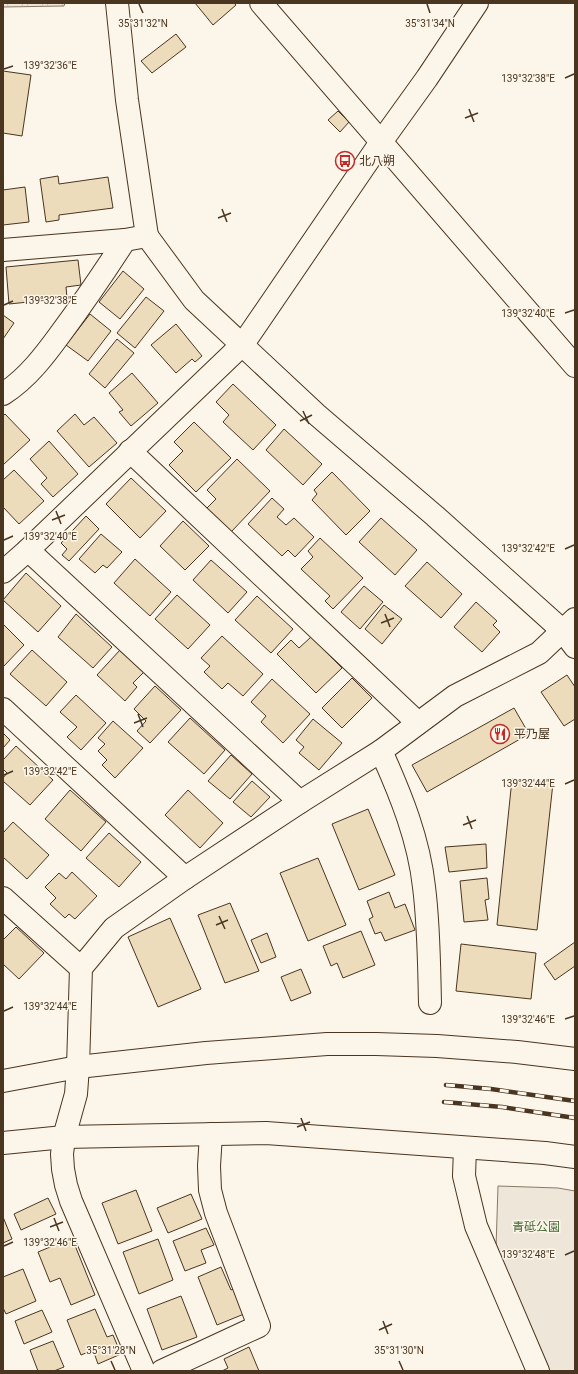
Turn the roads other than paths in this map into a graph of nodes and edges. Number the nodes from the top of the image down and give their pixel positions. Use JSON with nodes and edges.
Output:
{"nodes":[{"id":1,"x":117,"y":3,"type":"edge"},
{"id":2,"x":260,"y":3,"type":"edge"},
{"id":3,"x":477,"y":3,"type":"edge"},
{"id":4,"x":381,"y":142,"type":"junction"},
{"id":5,"x":147,"y":236,"type":"junction"},
{"id":6,"x":125,"y":240,"type":"junction"},
{"id":7,"x":3,"y":250,"type":"edge"},
{"id":8,"x":243,"y":344,"type":"junction"},
{"id":9,"x":575,"y":366,"type":"edge"},
{"id":10,"x":3,"y":394,"type":"edge"},
{"id":11,"x":130,"y":451,"type":"junction"},
{"id":12,"x":28,"y":550,"type":"junction"},
{"id":13,"x":3,"y":572,"type":"edge"},
{"id":14,"x":571,"y":633,"type":"edge"},
{"id":15,"x":3,"y":709,"type":"edge"},
{"id":16,"x":418,"y":723,"type":"junction"},
{"id":17,"x":381,"y":752,"type":"junction"},
{"id":18,"x":300,"y":802,"type":"junction"},
{"id":19,"x":185,"y":878,"type":"junction"},
{"id":20,"x":3,"y":898,"type":"edge"},
{"id":21,"x":81,"y":968,"type":"junction"},
{"id":22,"x":430,"y":1003,"type":"dead end"},
{"id":23,"x":575,"y":1059,"type":"edge"},
{"id":24,"x":78,"y":1067,"type":"junction"},
{"id":25,"x":3,"y":1081,"type":"edge"},
{"id":26,"x":211,"y":1134,"type":"junction"},
{"id":27,"x":64,"y":1137,"type":"junction"},
{"id":28,"x":3,"y":1143,"type":"edge"},
{"id":29,"x":465,"y":1148,"type":"junction"},
{"id":30,"x":575,"y":1157,"type":"edge"},
{"id":31,"x":144,"y":1371,"type":"edge"},
{"id":32,"x":162,"y":1371,"type":"edge"},
{"id":33,"x":538,"y":1371,"type":"edge"}],
"edges":[{"from":1,"to":5,"type":"street"},
{"from":2,"to":4,"type":"street"},
{"from":3,"to":4,"type":"street"},
{"from":4,"to":8,"type":"street"},
{"from":4,"to":9,"type":"street"},
{"from":5,"to":6,"type":"street"},
{"from":5,"to":8,"type":"street"},
{"from":6,"to":7,"type":"street"},
{"from":6,"to":10,"type":"street"},
{"from":8,"to":11,"type":"street"},
{"from":8,"to":14,"type":"street"},
{"from":11,"to":12,"type":"street"},
{"from":11,"to":16,"type":"street"},
{"from":12,"to":13,"type":"street"},
{"from":12,"to":18,"type":"street"},
{"from":14,"to":16,"type":"street"},
{"from":15,"to":19,"type":"street"},
{"from":16,"to":17,"type":"street"},
{"from":17,"to":18,"type":"street"},
{"from":17,"to":22,"type":"street"},
{"from":18,"to":19,"type":"street"},
{"from":19,"to":21,"type":"street"},
{"from":20,"to":21,"type":"street"},
{"from":21,"to":24,"type":"street"},
{"from":23,"to":24,"type":"street"},
{"from":24,"to":25,"type":"street"},
{"from":24,"to":27,"type":"street"},
{"from":26,"to":27,"type":"street"},
{"from":26,"to":29,"type":"street"},
{"from":26,"to":32,"type":"street"},
{"from":27,"to":28,"type":"street"},
{"from":27,"to":31,"type":"street"},
{"from":29,"to":30,"type":"street"},
{"from":29,"to":33,"type":"street"}]}
